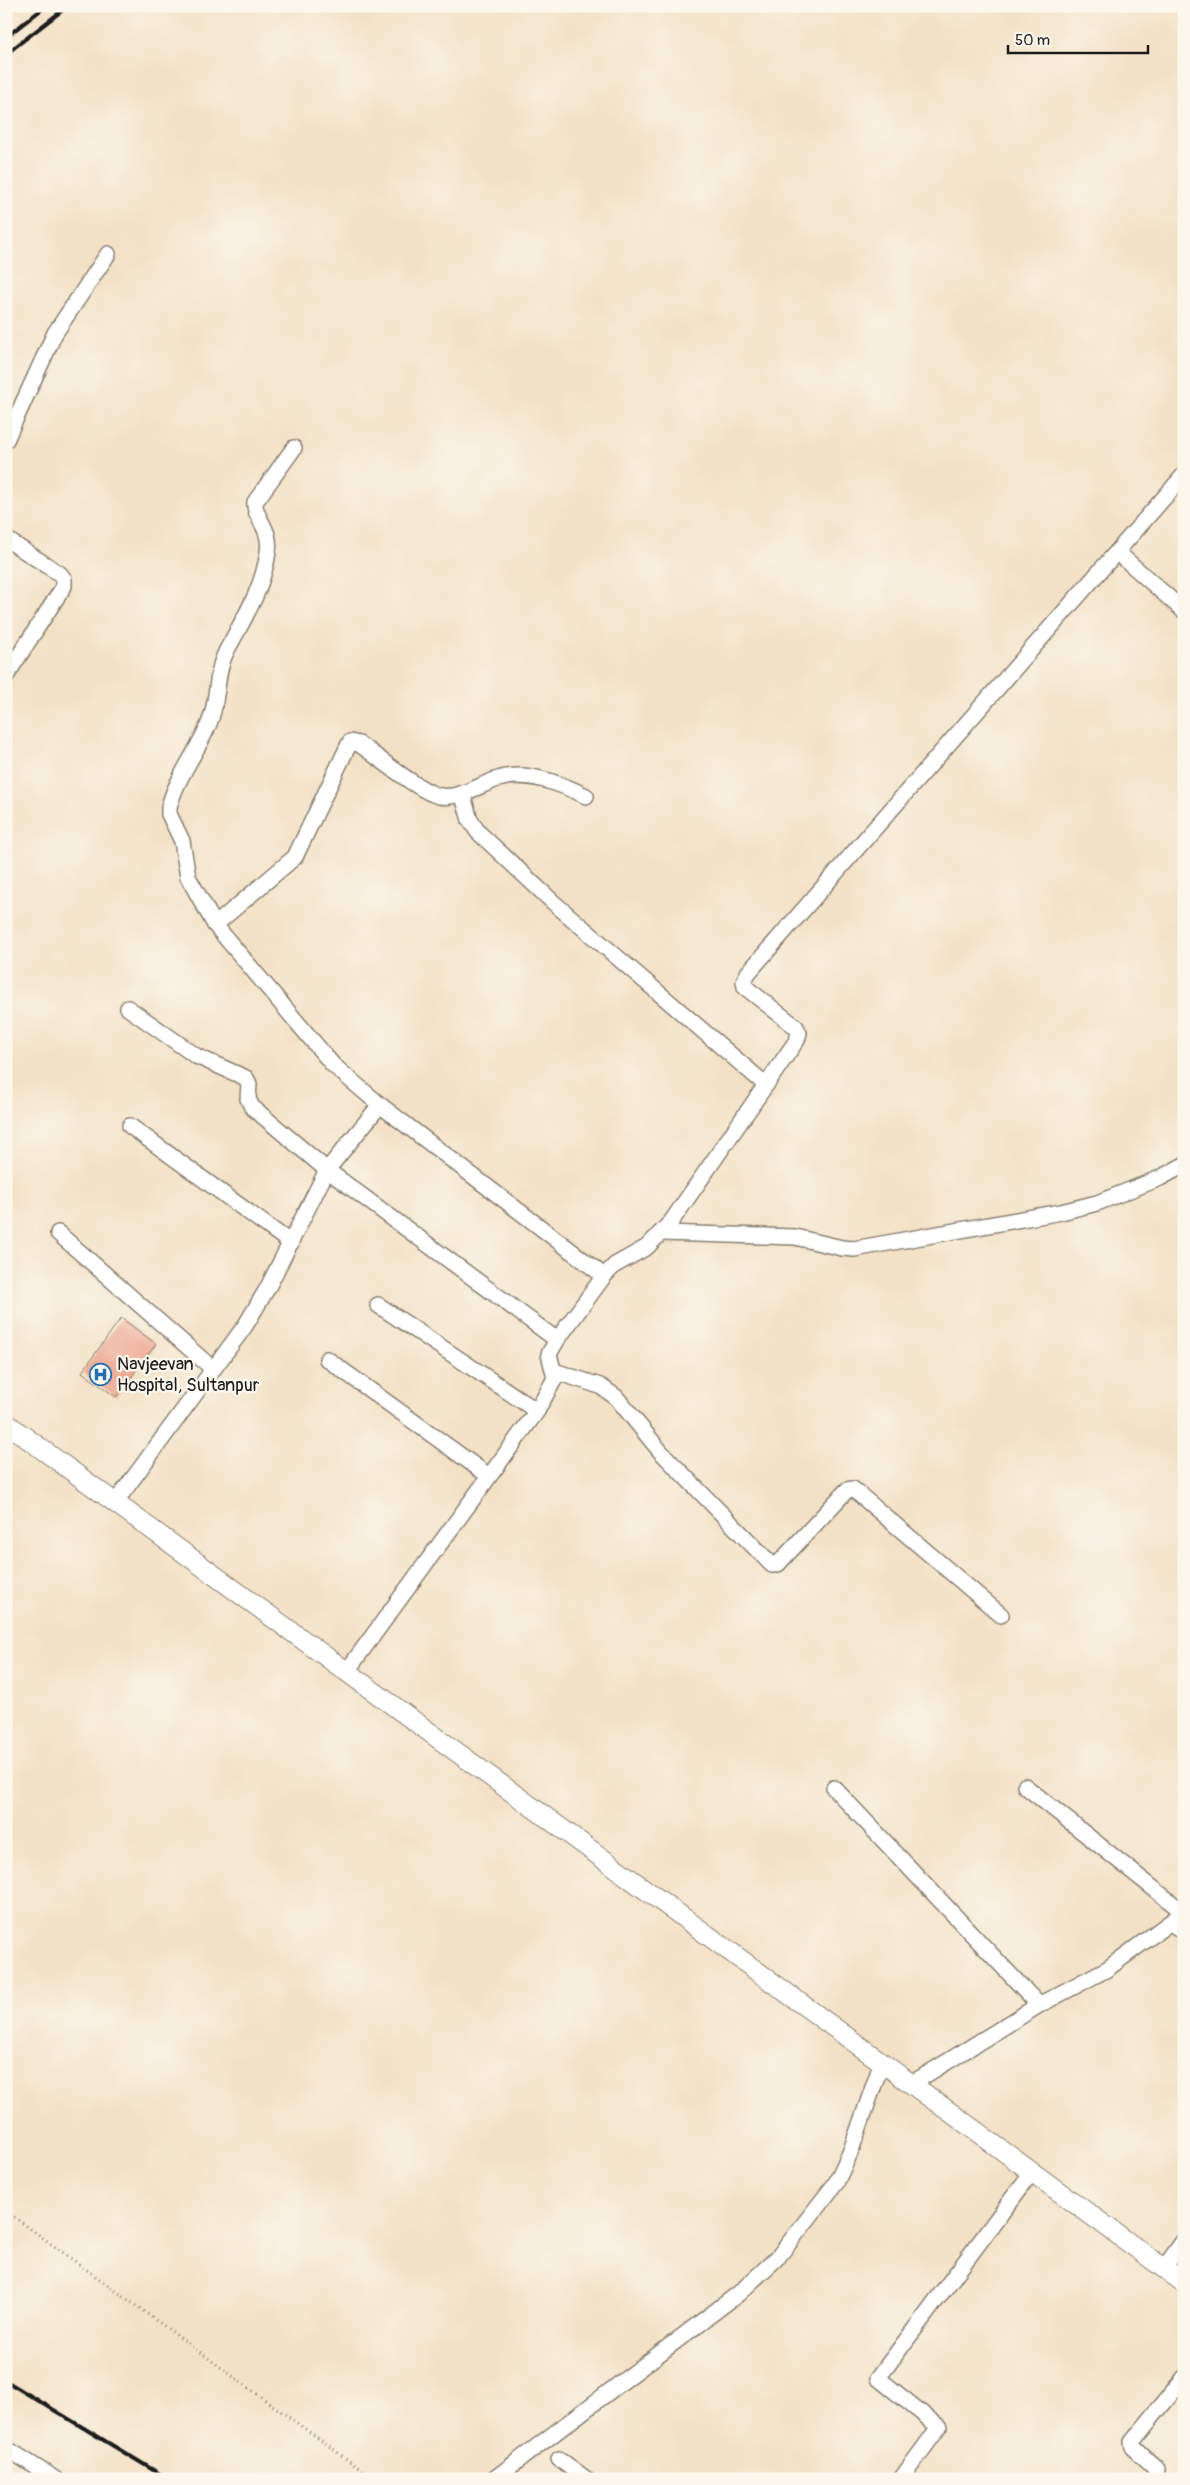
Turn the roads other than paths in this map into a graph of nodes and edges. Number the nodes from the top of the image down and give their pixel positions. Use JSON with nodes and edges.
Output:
{"nodes":[{"id":1,"x":108,"y":254,"type":"dead end"},
{"id":2,"x":6,"y":440,"type":"edge"},
{"id":3,"x":294,"y":448,"type":"dead end"},
{"id":4,"x":1184,"y":475,"type":"edge"},
{"id":5,"x":6,"y":539,"type":"edge"},
{"id":6,"x":1116,"y":552,"type":"junction"},
{"id":7,"x":1184,"y":611,"type":"edge"},
{"id":8,"x":6,"y":676,"type":"edge"},
{"id":9,"x":462,"y":793,"type":"junction"},
{"id":10,"x":586,"y":796,"type":"dead end"},
{"id":11,"x":215,"y":924,"type":"junction"},
{"id":12,"x":128,"y":1008,"type":"dead end"},
{"id":13,"x":766,"y":1085,"type":"junction"},
{"id":14,"x":380,"y":1106,"type":"junction"},
{"id":15,"x":130,"y":1126,"type":"dead end"},
{"id":16,"x":1184,"y":1165,"type":"edge"},
{"id":17,"x":327,"y":1170,"type":"junction"},
{"id":18,"x":58,"y":1233,"type":"dead end"},
{"id":19,"x":662,"y":1233,"type":"junction"},
{"id":20,"x":291,"y":1243,"type":"junction"},
{"id":21,"x":604,"y":1276,"type":"junction"},
{"id":22,"x":378,"y":1305,"type":"dead end"},
{"id":23,"x":557,"y":1340,"type":"junction"},
{"id":24,"x":327,"y":1359,"type":"dead end"},
{"id":25,"x":213,"y":1369,"type":"junction"},
{"id":26,"x":554,"y":1371,"type":"junction"},
{"id":27,"x":536,"y":1411,"type":"junction"},
{"id":28,"x":6,"y":1423,"type":"edge"},
{"id":29,"x":489,"y":1476,"type":"junction"},
{"id":30,"x":115,"y":1503,"type":"junction"},
{"id":31,"x":1001,"y":1615,"type":"dead end"},
{"id":32,"x":347,"y":1671,"type":"junction"},
{"id":33,"x":1025,"y":1786,"type":"dead end"},
{"id":34,"x":834,"y":1788,"type":"dead end"},
{"id":35,"x":1184,"y":1912,"type":"edge"},
{"id":36,"x":1171,"y":1923,"type":"junction"},
{"id":37,"x":1184,"y":1932,"type":"edge"},
{"id":38,"x":1039,"y":2005,"type":"junction"},
{"id":39,"x":882,"y":2062,"type":"junction"},
{"id":40,"x":911,"y":2084,"type":"junction"},
{"id":41,"x":1032,"y":2172,"type":"junction"},
{"id":42,"x":1184,"y":2240,"type":"edge"},
{"id":43,"x":1164,"y":2268,"type":"junction"},
{"id":44,"x":1184,"y":2283,"type":"edge"},
{"id":45,"x":1184,"y":2378,"type":"edge"},
{"id":46,"x":6,"y":2448,"type":"edge"},
{"id":47,"x":559,"y":2459,"type":"dead end"},
{"id":48,"x":55,"y":2479,"type":"edge"},
{"id":49,"x":494,"y":2479,"type":"edge"},
{"id":50,"x":586,"y":2479,"type":"edge"},
{"id":51,"x":902,"y":2479,"type":"edge"},
{"id":52,"x":1154,"y":2479,"type":"edge"}],
"edges":[{"from":1,"to":2,"type":"street"},
{"from":3,"to":11,"type":"street"},
{"from":4,"to":6,"type":"street"},
{"from":5,"to":8,"type":"street"},
{"from":6,"to":7,"type":"street"},
{"from":6,"to":13,"type":"street"},
{"from":9,"to":10,"type":"street"},
{"from":9,"to":11,"type":"street"},
{"from":9,"to":13,"type":"street"},
{"from":11,"to":14,"type":"street"},
{"from":12,"to":17,"type":"street"},
{"from":13,"to":19,"type":"street"},
{"from":14,"to":17,"type":"street"},
{"from":14,"to":21,"type":"street"},
{"from":15,"to":20,"type":"street"},
{"from":16,"to":19,"type":"street"},
{"from":17,"to":20,"type":"street"},
{"from":17,"to":23,"type":"street"},
{"from":18,"to":25,"type":"street"},
{"from":19,"to":21,"type":"street"},
{"from":20,"to":25,"type":"street"},
{"from":21,"to":23,"type":"street"},
{"from":22,"to":27,"type":"street"},
{"from":23,"to":26,"type":"street"},
{"from":24,"to":29,"type":"street"},
{"from":25,"to":30,"type":"street"},
{"from":26,"to":27,"type":"street"},
{"from":26,"to":31,"type":"street"},
{"from":27,"to":29,"type":"street"},
{"from":28,"to":30,"type":"street"},
{"from":29,"to":32,"type":"street"},
{"from":30,"to":32,"type":"street"},
{"from":32,"to":39,"type":"street"},
{"from":33,"to":35,"type":"street"},
{"from":34,"to":38,"type":"street"},
{"from":35,"to":36,"type":"street"},
{"from":36,"to":37,"type":"street"},
{"from":36,"to":38,"type":"street"},
{"from":38,"to":40,"type":"street"},
{"from":39,"to":40,"type":"street"},
{"from":39,"to":49,"type":"street"},
{"from":40,"to":41,"type":"street"},
{"from":41,"to":43,"type":"street"},
{"from":41,"to":51,"type":"street"},
{"from":42,"to":43,"type":"street"},
{"from":43,"to":44,"type":"street"},
{"from":45,"to":52,"type":"street"},
{"from":46,"to":48,"type":"street"},
{"from":47,"to":50,"type":"street"}]}
